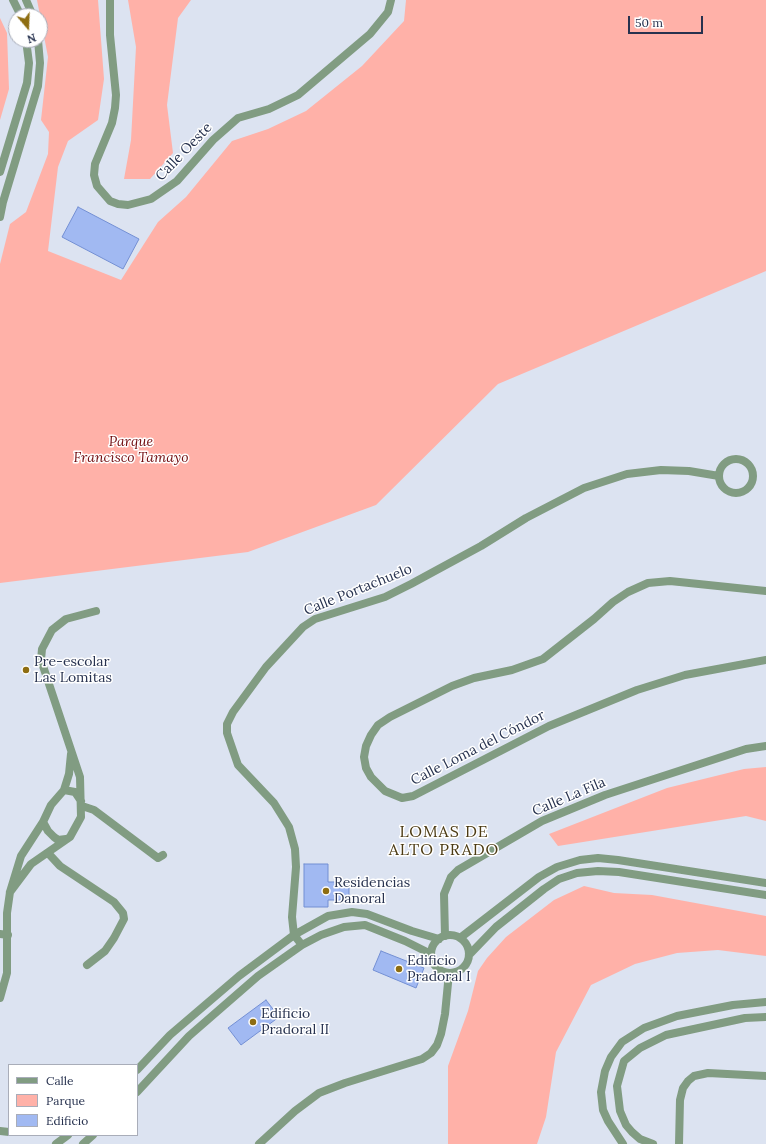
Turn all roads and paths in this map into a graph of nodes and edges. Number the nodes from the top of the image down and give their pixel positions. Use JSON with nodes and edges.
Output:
{"nodes":[{"id":1,"x":110,"y":0,"type":"edge"},
{"id":2,"x":391,"y":0,"type":"edge"},
{"id":3,"x":27,"y":48,"type":"edge"},
{"id":4,"x":39,"y":48,"type":"edge"},
{"id":5,"x":0,"y":172,"type":"edge"},
{"id":6,"x":0,"y":217,"type":"edge"},
{"id":7,"x":719,"y":476,"type":"junction"},
{"id":8,"x":766,"y":590,"type":"edge"},
{"id":9,"x":96,"y":611,"type":"dead end"},
{"id":10,"x":766,"y":660,"type":"edge"},
{"id":11,"x":766,"y":746,"type":"edge"},
{"id":12,"x":71,"y":749,"type":"junction"},
{"id":13,"x":64,"y":790,"type":"junction"},
{"id":14,"x":82,"y":806,"type":"junction"},
{"id":15,"x":43,"y":822,"type":"junction"},
{"id":16,"x":66,"y":839,"type":"junction"},
{"id":17,"x":48,"y":853,"type":"junction"},
{"id":18,"x":163,"y":855,"type":"dead end"},
{"id":19,"x":766,"y":883,"type":"edge"},
{"id":20,"x":10,"y":892,"type":"junction"},
{"id":21,"x":766,"y":895,"type":"edge"},
{"id":22,"x":4,"y":935,"type":"edge"},
{"id":23,"x":294,"y":935,"type":"junction"},
{"id":24,"x":442,"y":937,"type":"junction"},
{"id":25,"x":460,"y":938,"type":"junction"},
{"id":26,"x":302,"y":945,"type":"junction"},
{"id":27,"x":431,"y":954,"type":"junction"},
{"id":28,"x":469,"y":955,"type":"junction"},
{"id":29,"x":87,"y":965,"type":"dead end"},
{"id":30,"x":448,"y":973,"type":"junction"},
{"id":31,"x":0,"y":998,"type":"edge"},
{"id":32,"x":766,"y":1002,"type":"edge"},
{"id":33,"x":766,"y":1016,"type":"edge"},
{"id":34,"x":138,"y":1069,"type":"edge"},
{"id":35,"x":766,"y":1076,"type":"edge"},
{"id":36,"x":138,"y":1091,"type":"edge"},
{"id":37,"x":67,"y":1136,"type":"edge"},
{"id":38,"x":92,"y":1136,"type":"edge"},
{"id":39,"x":56,"y":1144,"type":"edge"},
{"id":40,"x":83,"y":1144,"type":"edge"},
{"id":41,"x":259,"y":1144,"type":"edge"},
{"id":42,"x":623,"y":1144,"type":"edge"},
{"id":43,"x":653,"y":1144,"type":"edge"},
{"id":44,"x":678,"y":1144,"type":"edge"}],
"edges":[{"from":1,"to":2,"type":"street","name":"Calle Oeste"},
{"from":3,"to":5,"type":"street"},
{"from":4,"to":6,"type":"street"},
{"from":7,"to":7,"type":"street"},
{"from":7,"to":23,"type":"street","name":"Calle Portachuelo"},
{"from":8,"to":10,"type":"street","name":"Calle Loma del Cóndor"},
{"from":9,"to":12,"type":"street"},
{"from":11,"to":24,"type":"street","name":"Calle La Fila"},
{"from":12,"to":13,"type":"street"},
{"from":12,"to":14,"type":"street"},
{"from":13,"to":14,"type":"street"},
{"from":13,"to":15,"type":"street"},
{"from":14,"to":16,"type":"street"},
{"from":14,"to":18,"type":"street"},
{"from":15,"to":16,"type":"street"},
{"from":15,"to":20,"type":"street"},
{"from":16,"to":17,"type":"street"},
{"from":17,"to":20,"type":"street"},
{"from":17,"to":29,"type":"street"},
{"from":19,"to":25,"type":"street"},
{"from":20,"to":22,"type":"street"},
{"from":21,"to":28,"type":"street"},
{"from":22,"to":31,"type":"street"},
{"from":23,"to":24,"type":"street"},
{"from":23,"to":26,"type":"street"},
{"from":23,"to":34,"type":"street"},
{"from":24,"to":25,"type":"street"},
{"from":24,"to":27,"type":"street"},
{"from":25,"to":28,"type":"street"},
{"from":26,"to":27,"type":"street"},
{"from":26,"to":36,"type":"street"},
{"from":27,"to":30,"type":"street"},
{"from":28,"to":30,"type":"street"},
{"from":30,"to":41,"type":"street"},
{"from":32,"to":42,"type":"street"},
{"from":33,"to":43,"type":"street"},
{"from":35,"to":44,"type":"street"},
{"from":37,"to":39,"type":"street"},
{"from":38,"to":40,"type":"street"}]}
